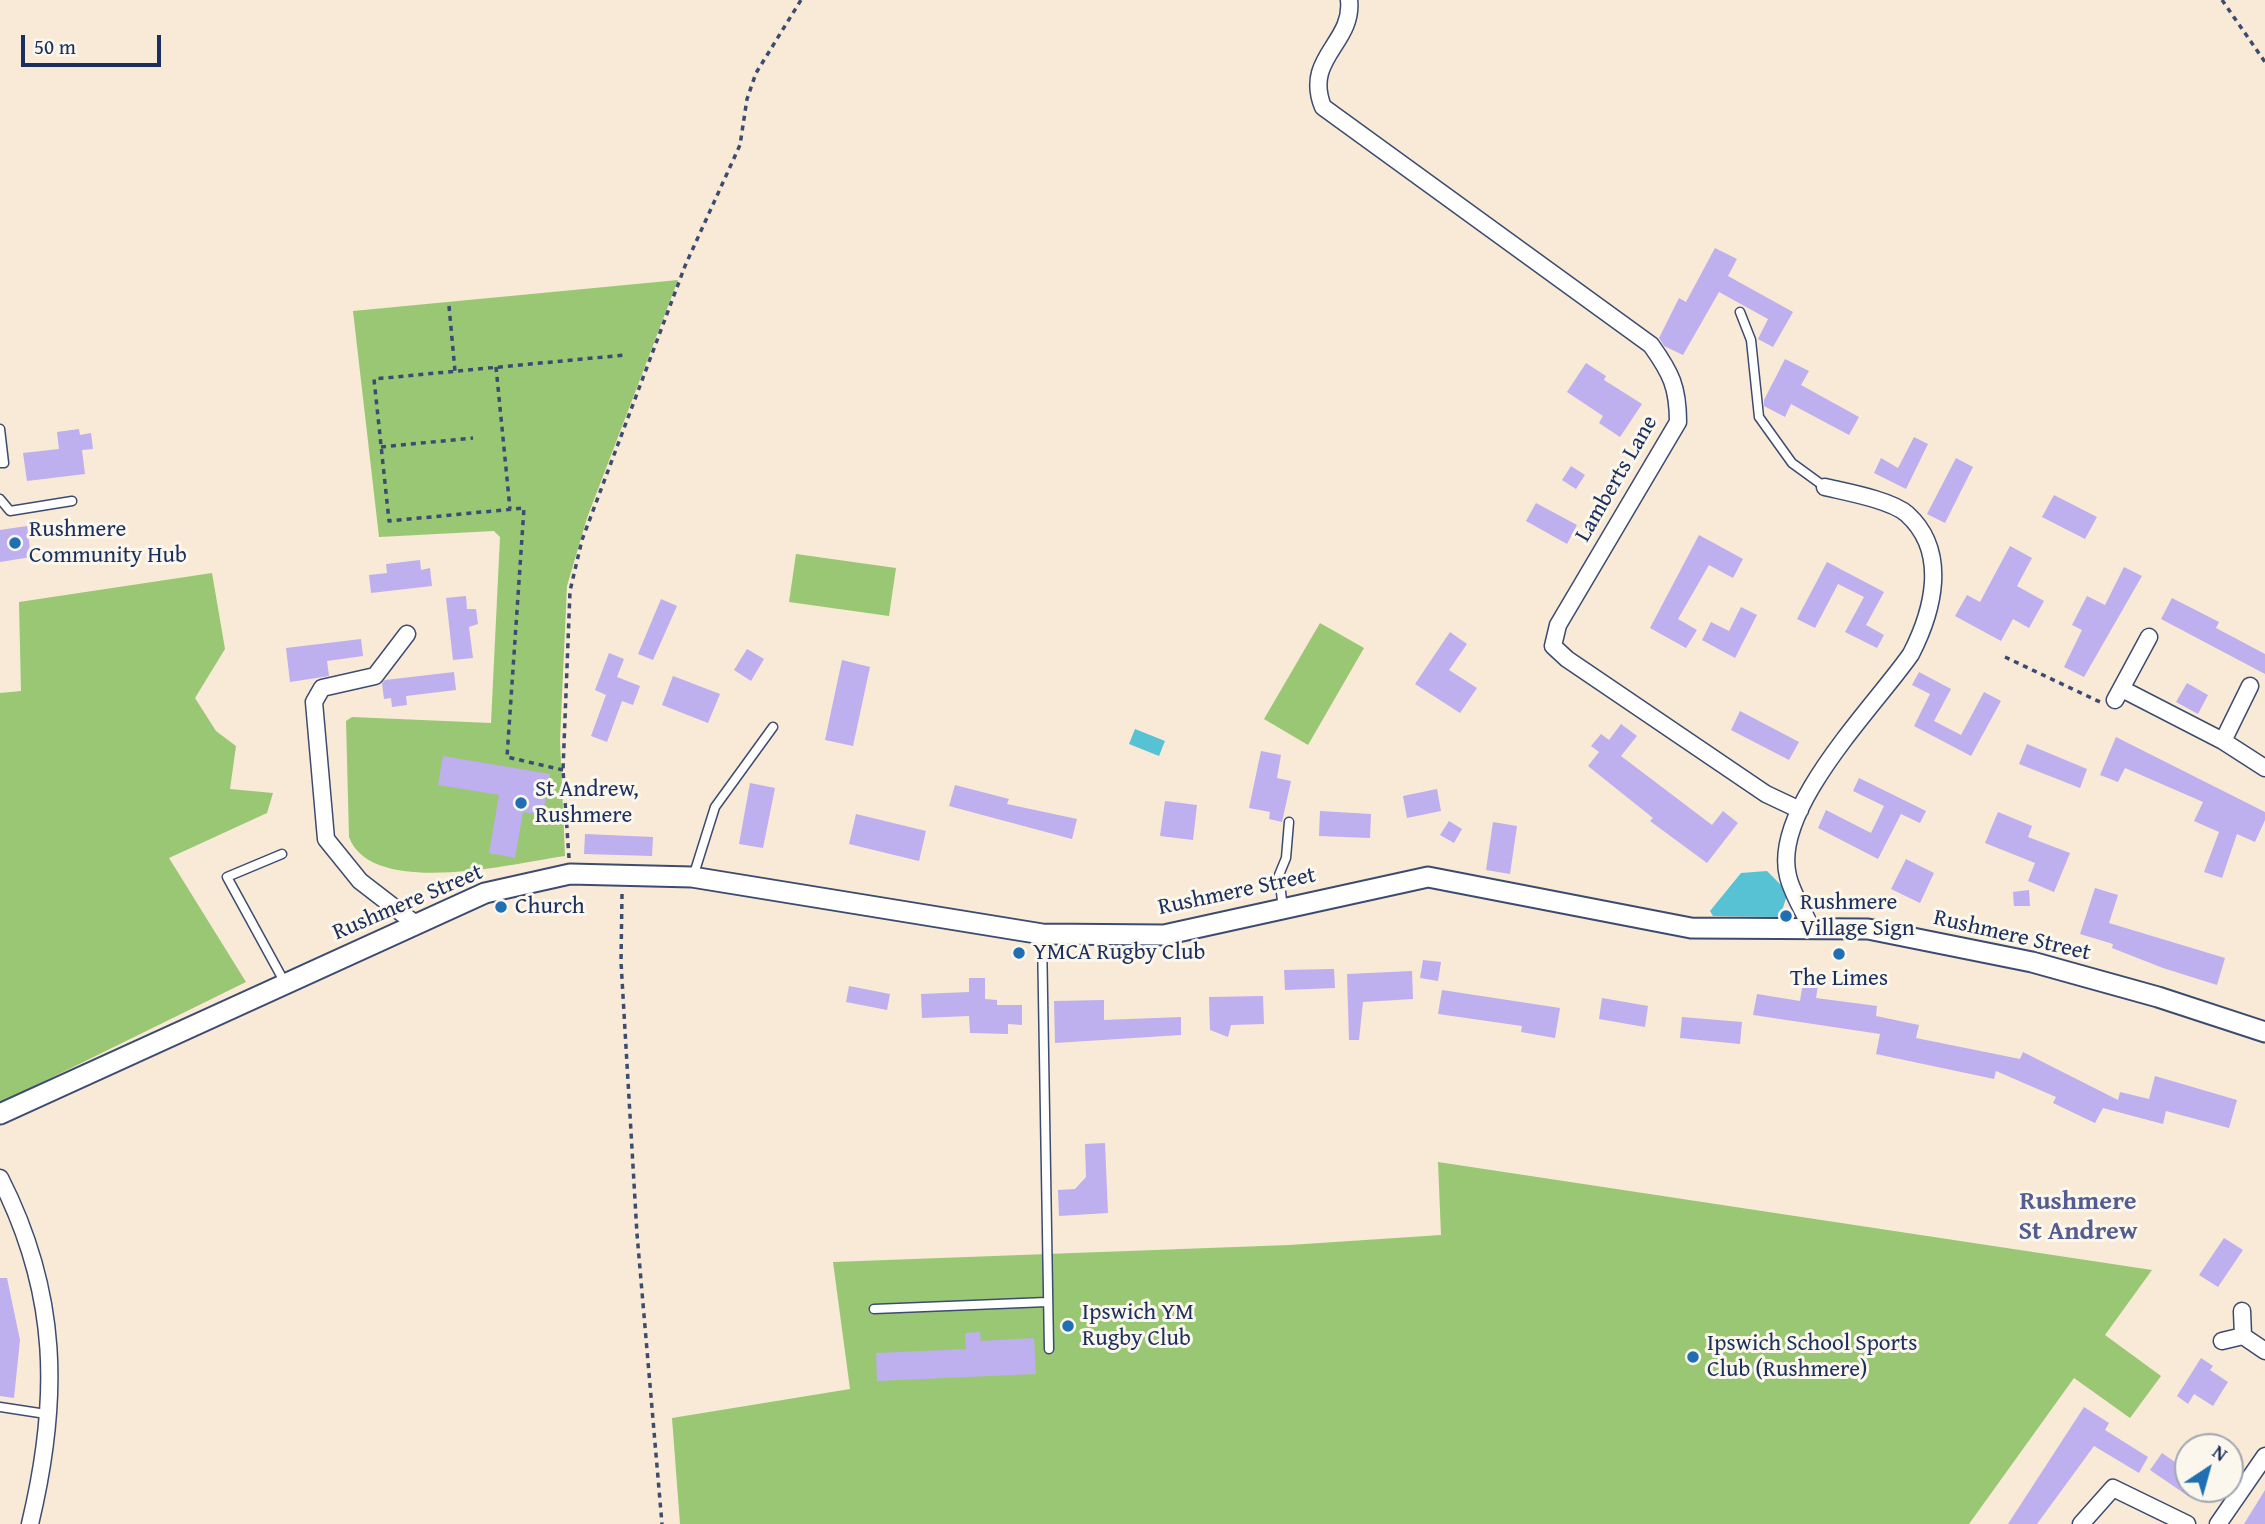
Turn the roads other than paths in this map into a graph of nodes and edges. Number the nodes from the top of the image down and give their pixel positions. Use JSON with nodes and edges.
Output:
{"nodes":[{"id":1,"x":1349,"y":0,"type":"edge"},
{"id":2,"x":1740,"y":312,"type":"dead end"},
{"id":3,"x":0,"y":429,"type":"edge"},
{"id":4,"x":0,"y":463,"type":"edge"},
{"id":5,"x":1825,"y":487,"type":"joint"},
{"id":6,"x":0,"y":499,"type":"edge"},
{"id":7,"x":72,"y":501,"type":"dead end"},
{"id":8,"x":407,"y":634,"type":"dead end"},
{"id":9,"x":2149,"y":637,"type":"dead end"},
{"id":10,"x":2250,"y":686,"type":"dead end"},
{"id":11,"x":773,"y":727,"type":"dead end"},
{"id":12,"x":2223,"y":741,"type":"junction"},
{"id":13,"x":2265,"y":768,"type":"edge"},
{"id":14,"x":1800,"y":810,"type":"junction"},
{"id":15,"x":1289,"y":822,"type":"dead end"},
{"id":16,"x":282,"y":854,"type":"dead end"},
{"id":17,"x":692,"y":877,"type":"junction"},
{"id":18,"x":1283,"y":909,"type":"junction"},
{"id":19,"x":417,"y":925,"type":"junction"},
{"id":20,"x":1812,"y":930,"type":"junction"},
{"id":21,"x":1042,"y":934,"type":"junction"},
{"id":22,"x":285,"y":984,"type":"junction"},
{"id":23,"x":2265,"y":1032,"type":"edge"},
{"id":24,"x":0,"y":1114,"type":"edge"},
{"id":25,"x":0,"y":1178,"type":"edge"},
{"id":26,"x":1047,"y":1302,"type":"junction"},
{"id":27,"x":874,"y":1309,"type":"dead end"},
{"id":28,"x":2242,"y":1311,"type":"dead end"},
{"id":29,"x":2243,"y":1336,"type":"junction"},
{"id":30,"x":2222,"y":1341,"type":"dead end"},
{"id":31,"x":1049,"y":1349,"type":"dead end"},
{"id":32,"x":2265,"y":1351,"type":"edge"},
{"id":33,"x":0,"y":1407,"type":"edge"},
{"id":34,"x":47,"y":1414,"type":"junction"},
{"id":35,"x":2265,"y":1456,"type":"edge"},
{"id":36,"x":30,"y":1524,"type":"edge"},
{"id":37,"x":2081,"y":1524,"type":"edge"},
{"id":38,"x":2187,"y":1524,"type":"edge"},
{"id":39,"x":2218,"y":1524,"type":"edge"}],
"edges":[{"from":1,"to":14,"type":"street","name":"Lamberts Lane"},
{"from":2,"to":5,"type":"lane"},
{"from":3,"to":4,"type":"lane"},
{"from":5,"to":14,"type":"street"},
{"from":6,"to":7,"type":"lane"},
{"from":8,"to":19,"type":"street"},
{"from":9,"to":12,"type":"street"},
{"from":10,"to":12,"type":"street"},
{"from":11,"to":17,"type":"lane"},
{"from":12,"to":13,"type":"street"},
{"from":14,"to":20,"type":"street"},
{"from":15,"to":18,"type":"lane"},
{"from":16,"to":22,"type":"lane"},
{"from":17,"to":19,"type":"street","name":"Rushmere Street"},
{"from":17,"to":21,"type":"street","name":"Rushmere Street"},
{"from":18,"to":20,"type":"street","name":"Rushmere Street"},
{"from":18,"to":21,"type":"street","name":"Rushmere Street"},
{"from":19,"to":22,"type":"street","name":"Rushmere Street"},
{"from":20,"to":23,"type":"street","name":"Rushmere Street"},
{"from":21,"to":26,"type":"lane"},
{"from":22,"to":24,"type":"street","name":"Rushmere Street"},
{"from":25,"to":34,"type":"street"},
{"from":26,"to":27,"type":"lane"},
{"from":26,"to":31,"type":"lane"},
{"from":28,"to":29,"type":"street"},
{"from":29,"to":30,"type":"street"},
{"from":29,"to":32,"type":"street"},
{"from":33,"to":34,"type":"lane"},
{"from":34,"to":36,"type":"street"},
{"from":35,"to":39,"type":"street"},
{"from":37,"to":38,"type":"street"}]}
